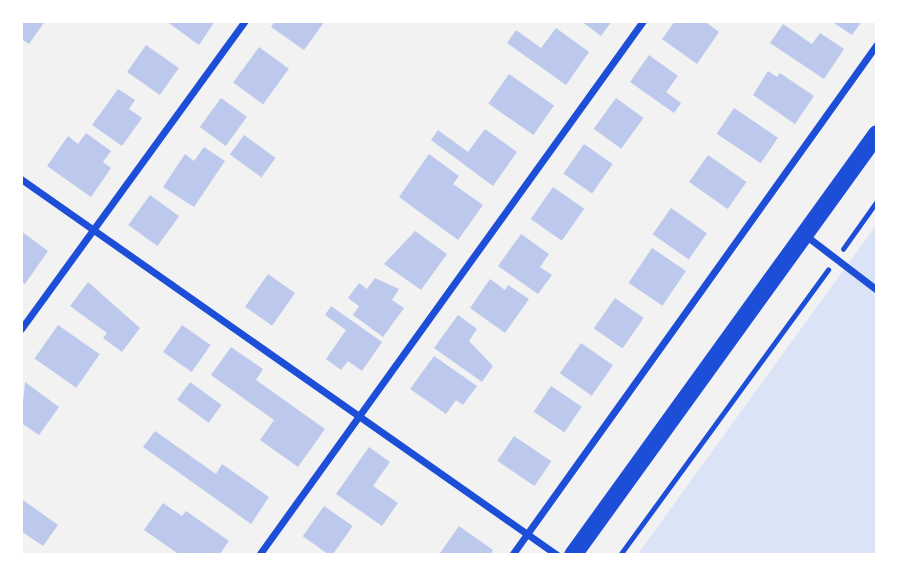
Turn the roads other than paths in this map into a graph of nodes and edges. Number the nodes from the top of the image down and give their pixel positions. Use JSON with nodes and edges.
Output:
{"nodes":[{"id":1,"x":245,"y":21,"type":"edge"},
{"id":2,"x":643,"y":21,"type":"edge"},
{"id":3,"x":877,"y":44,"type":"edge"},
{"id":4,"x":877,"y":134,"type":"edge"},
{"id":5,"x":21,"y":179,"type":"edge"},
{"id":6,"x":95,"y":231,"type":"junction"},
{"id":7,"x":805,"y":234,"type":"junction"},
{"id":8,"x":877,"y":290,"type":"edge"},
{"id":9,"x":21,"y":329,"type":"edge"},
{"id":10,"x":357,"y":418,"type":"junction"},
{"id":11,"x":527,"y":534,"type":"junction"},
{"id":12,"x":259,"y":555,"type":"edge"},
{"id":13,"x":512,"y":555,"type":"edge"},
{"id":14,"x":558,"y":555,"type":"edge"},
{"id":15,"x":573,"y":555,"type":"edge"}],
"edges":[{"from":1,"to":6,"type":"street"},
{"from":2,"to":10,"type":"street"},
{"from":3,"to":11,"type":"street"},
{"from":4,"to":7,"type":"main road"},
{"from":5,"to":6,"type":"street"},
{"from":6,"to":9,"type":"street"},
{"from":6,"to":10,"type":"street"},
{"from":7,"to":8,"type":"street"},
{"from":7,"to":15,"type":"main road"},
{"from":10,"to":11,"type":"street"},
{"from":10,"to":12,"type":"street"},
{"from":11,"to":13,"type":"street"},
{"from":11,"to":14,"type":"street"}]}
